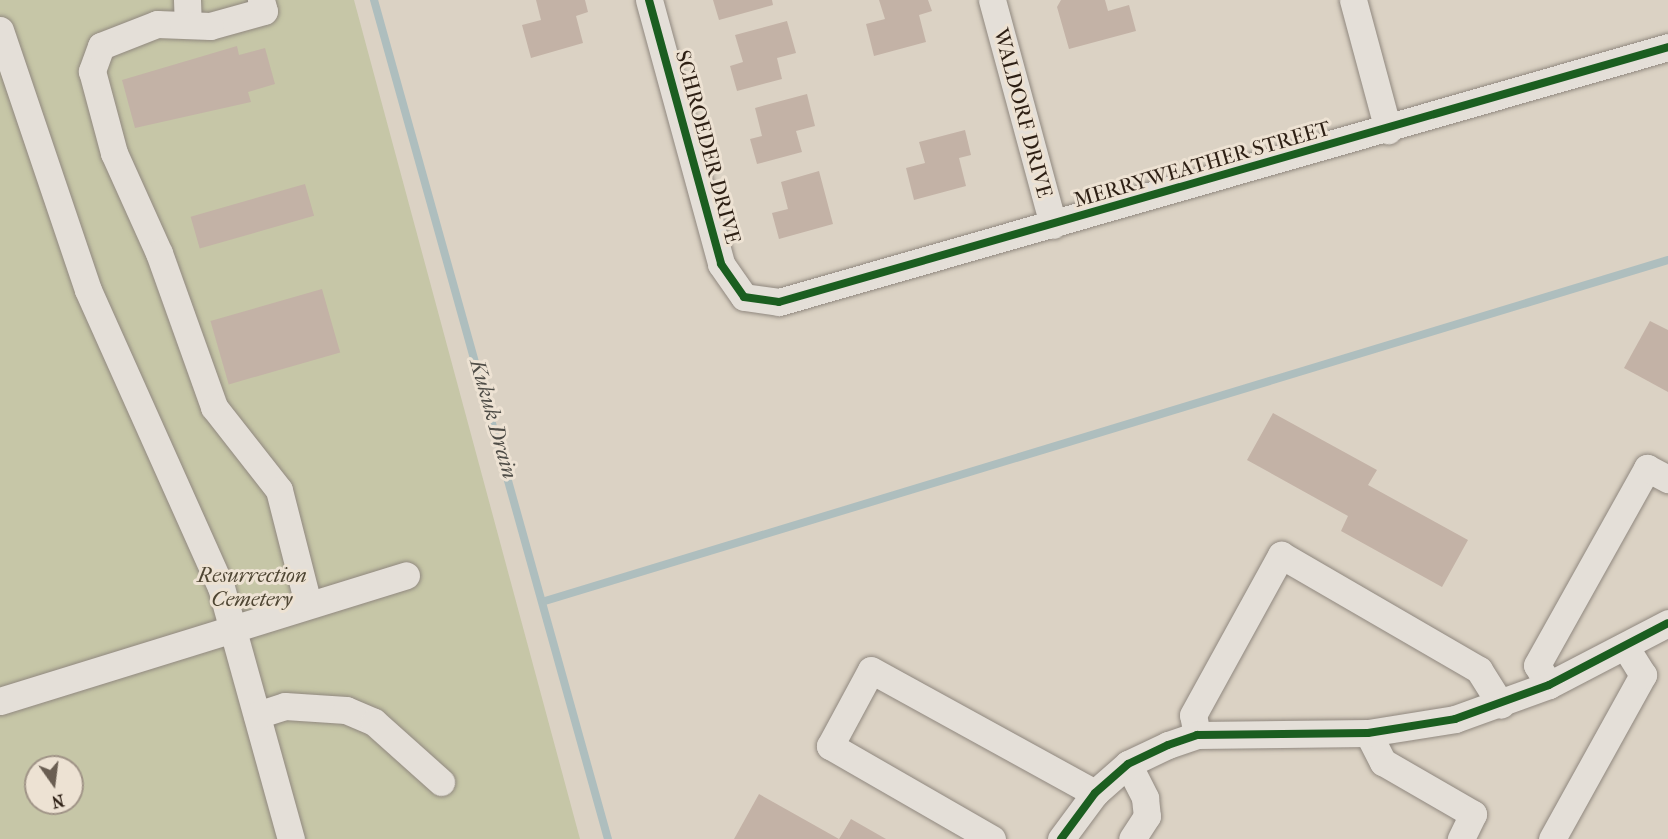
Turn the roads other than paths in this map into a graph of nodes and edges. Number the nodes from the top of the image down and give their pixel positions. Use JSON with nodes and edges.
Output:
{"nodes":[{"id":1,"x":261,"y":0,"type":"edge"},
{"id":2,"x":649,"y":0,"type":"edge"},
{"id":3,"x":992,"y":0,"type":"edge"},
{"id":4,"x":1353,"y":0,"type":"edge"},
{"id":5,"x":188,"y":13,"type":"edge"},
{"id":6,"x":0,"y":30,"type":"edge"},
{"id":7,"x":1668,"y":47,"type":"edge"},
{"id":8,"x":1388,"y":130,"type":"junction"},
{"id":9,"x":1053,"y":225,"type":"junction"},
{"id":10,"x":744,"y":297,"type":"joint"},
{"id":11,"x":1668,"y":479,"type":"edge"},
{"id":12,"x":406,"y":575,"type":"dead end"},
{"id":13,"x":308,"y":604,"type":"junction"},
{"id":14,"x":1668,"y":623,"type":"edge"},
{"id":15,"x":231,"y":628,"type":"junction"},
{"id":16,"x":1625,"y":646,"type":"junction"},
{"id":17,"x":1549,"y":685,"type":"junction"},
{"id":18,"x":0,"y":701,"type":"edge"},
{"id":19,"x":1501,"y":705,"type":"junction"},
{"id":20,"x":257,"y":714,"type":"junction"},
{"id":21,"x":1368,"y":733,"type":"junction"},
{"id":22,"x":1197,"y":735,"type":"junction"},
{"id":23,"x":1128,"y":764,"type":"junction"},
{"id":24,"x":441,"y":782,"type":"dead end"},
{"id":25,"x":1095,"y":794,"type":"junction"},
{"id":26,"x":291,"y":839,"type":"edge"},
{"id":27,"x":992,"y":839,"type":"edge"},
{"id":28,"x":1061,"y":839,"type":"edge"},
{"id":29,"x":1132,"y":839,"type":"edge"},
{"id":30,"x":1461,"y":839,"type":"edge"},
{"id":31,"x":1552,"y":839,"type":"edge"}],
"edges":[{"from":1,"to":5,"type":"street"},
{"from":2,"to":10,"type":"street","name":"SCHROEDER DRIVE"},
{"from":3,"to":9,"type":"street","name":"WALDORF DRIVE"},
{"from":4,"to":8,"type":"street"},
{"from":5,"to":13,"type":"street"},
{"from":6,"to":15,"type":"street"},
{"from":7,"to":8,"type":"street","name":"MERRYWEATHER STREET"},
{"from":8,"to":9,"type":"street","name":"MERRYWEATHER STREET"},
{"from":9,"to":10,"type":"street","name":"MERRYWEATHER STREET"},
{"from":11,"to":17,"type":"street"},
{"from":12,"to":13,"type":"street"},
{"from":13,"to":15,"type":"street"},
{"from":14,"to":16,"type":"street"},
{"from":15,"to":18,"type":"street"},
{"from":15,"to":20,"type":"street"},
{"from":16,"to":17,"type":"street"},
{"from":16,"to":31,"type":"street"},
{"from":17,"to":19,"type":"street"},
{"from":19,"to":21,"type":"street"},
{"from":19,"to":22,"type":"street"},
{"from":20,"to":24,"type":"street"},
{"from":20,"to":26,"type":"street"},
{"from":21,"to":22,"type":"street"},
{"from":21,"to":30,"type":"street"},
{"from":22,"to":23,"type":"street"},
{"from":23,"to":25,"type":"street"},
{"from":23,"to":29,"type":"street"},
{"from":25,"to":27,"type":"street"},
{"from":25,"to":28,"type":"street"}]}
